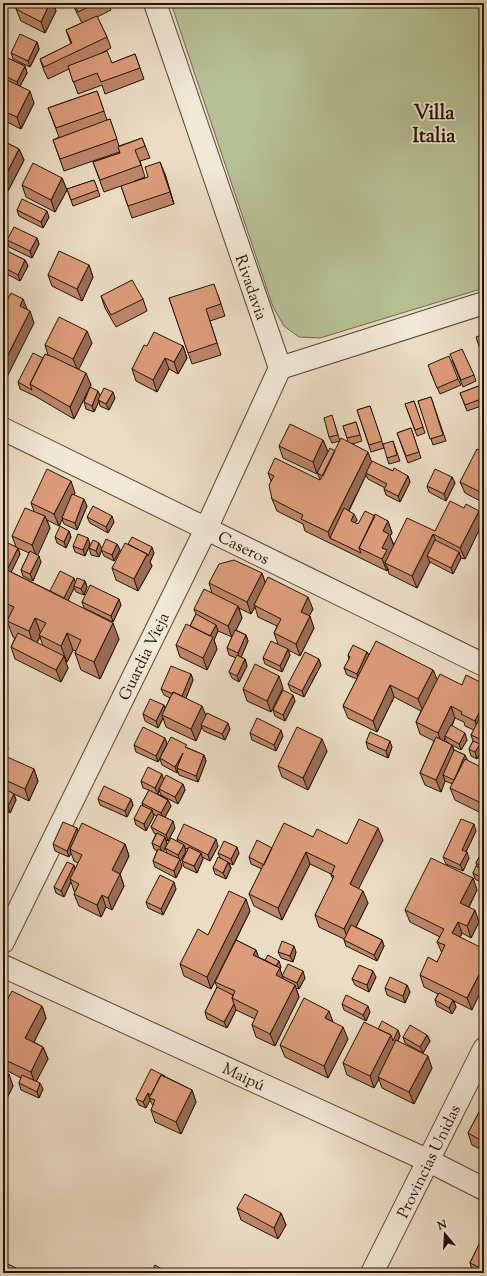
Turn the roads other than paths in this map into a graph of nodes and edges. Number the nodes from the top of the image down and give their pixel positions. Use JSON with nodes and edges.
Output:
{"nodes":[{"id":1,"x":155,"y":3,"type":"edge"},
{"id":2,"x":484,"y":303,"type":"edge"},
{"id":3,"x":280,"y":368,"type":"junction"},
{"id":4,"x":3,"y":429,"type":"edge"},
{"id":5,"x":206,"y":529,"type":"junction"},
{"id":6,"x":484,"y":665,"type":"edge"},
{"id":7,"x":3,"y":942,"type":"edge"},
{"id":8,"x":3,"y":966,"type":"edge"},
{"id":9,"x":484,"y":1049,"type":"edge"},
{"id":10,"x":429,"y":1161,"type":"junction"},
{"id":11,"x":484,"y":1189,"type":"edge"},
{"id":12,"x":372,"y":1273,"type":"edge"}],
"edges":[{"from":1,"to":3,"type":"street","name":"Rivadavia"},
{"from":2,"to":3,"type":"street"},
{"from":3,"to":5,"type":"street","name":"Guardia Vieja"},
{"from":4,"to":5,"type":"street","name":"Caseros"},
{"from":5,"to":6,"type":"street","name":"Caseros"},
{"from":5,"to":7,"type":"street","name":"Guardia Vieja"},
{"from":8,"to":10,"type":"street","name":"Maipú"},
{"from":9,"to":10,"type":"street","name":"Provincias Unidas"},
{"from":10,"to":11,"type":"street","name":"Maipú"},
{"from":10,"to":12,"type":"street","name":"Provincias Unidas"}]}
